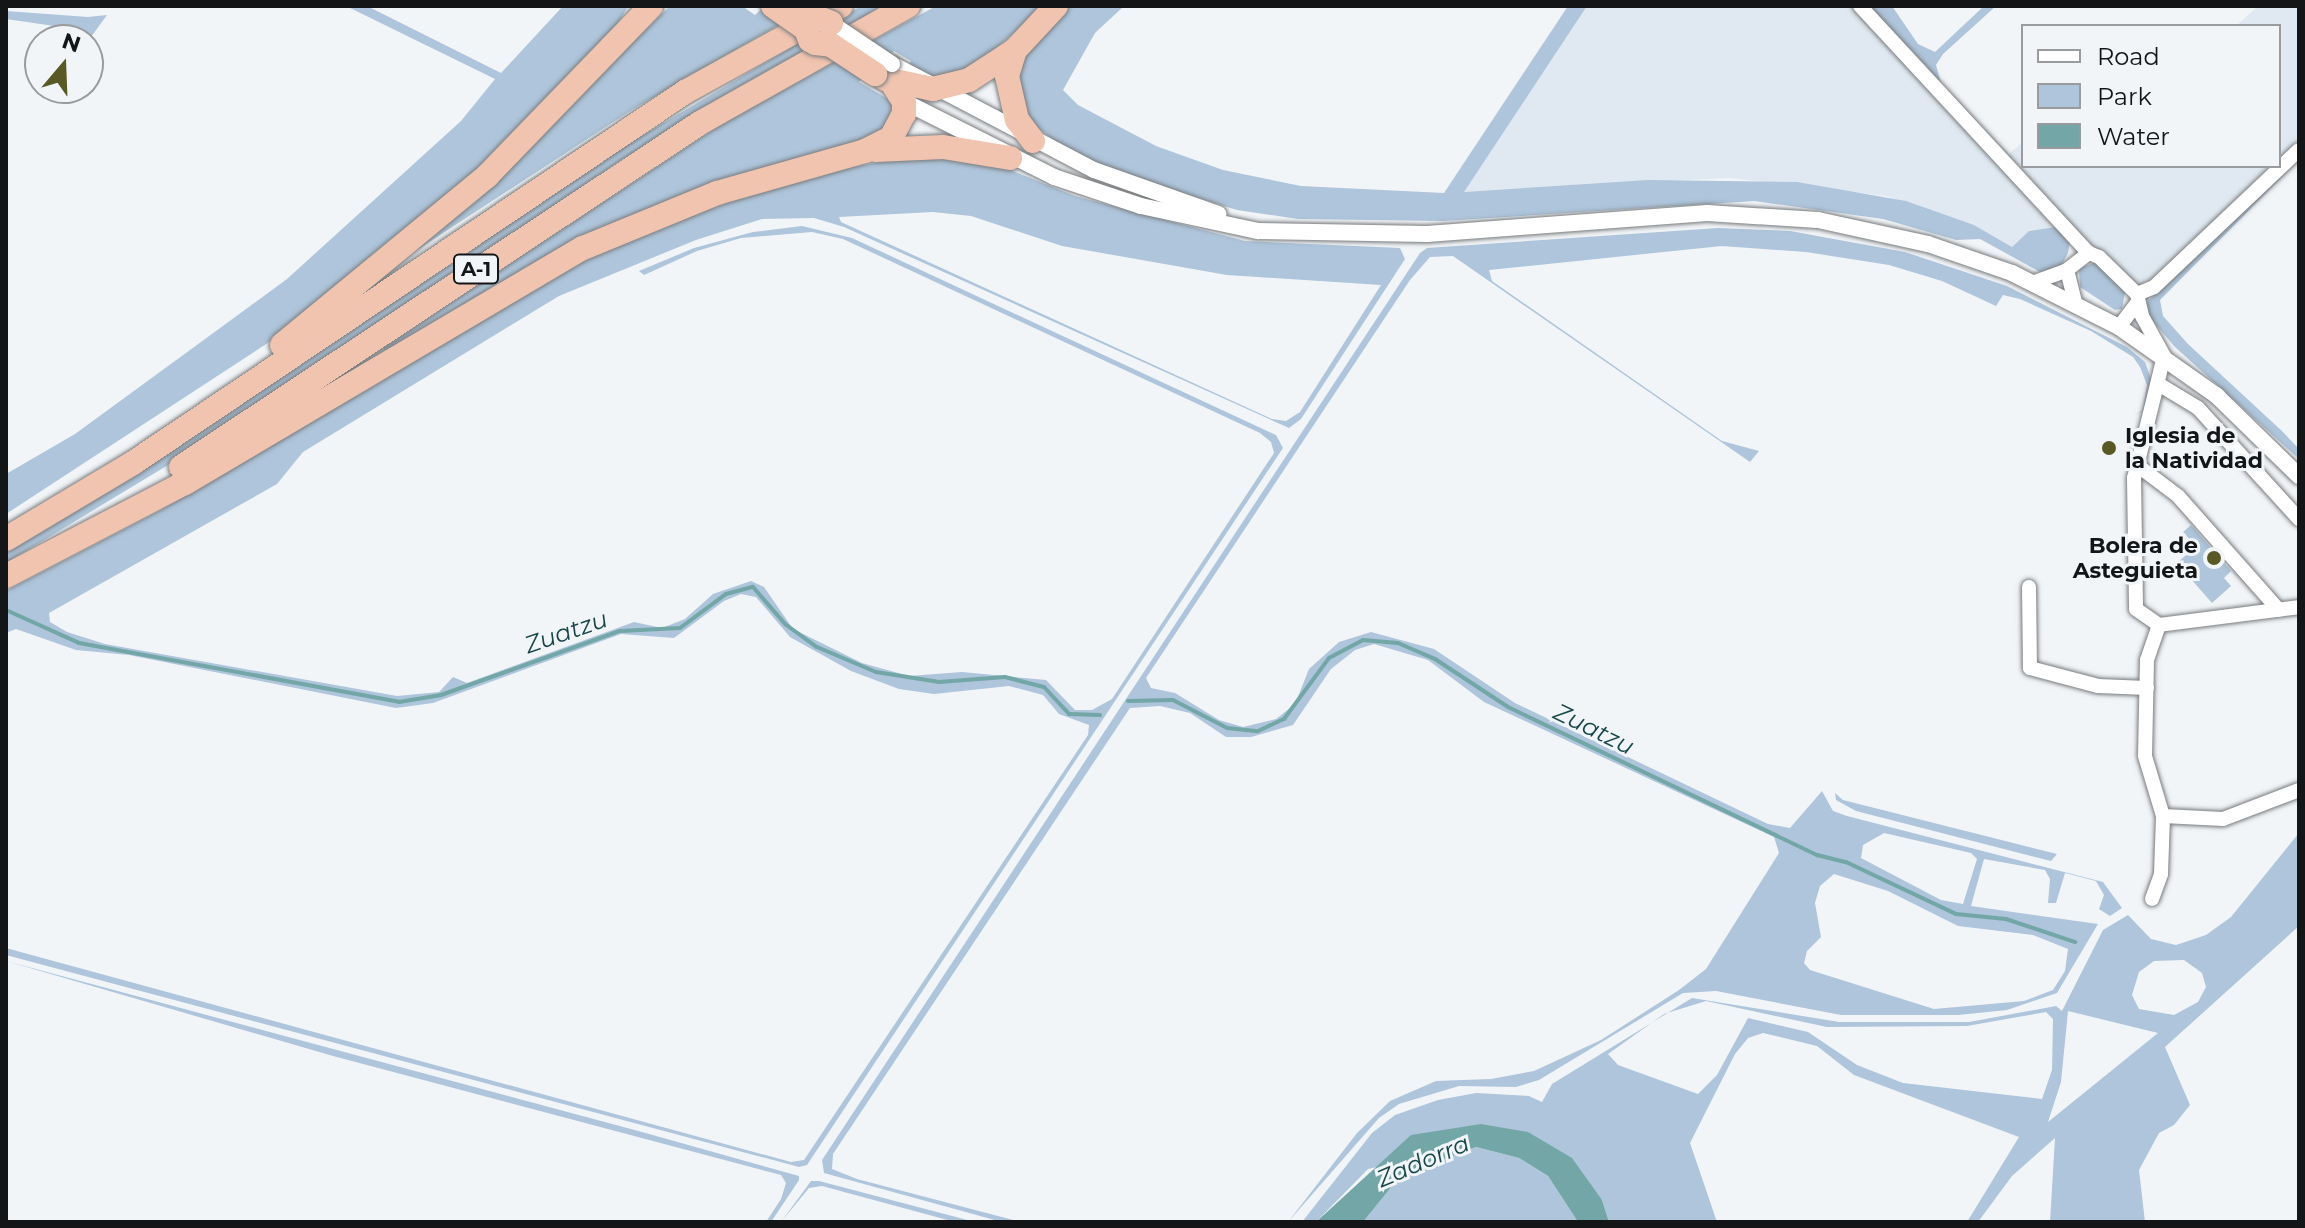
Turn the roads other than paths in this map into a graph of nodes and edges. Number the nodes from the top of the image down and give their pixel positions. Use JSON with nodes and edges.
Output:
{"nodes":[{"id":1,"x":635,"y":6,"type":"edge"},
{"id":2,"x":651,"y":6,"type":"edge"},
{"id":3,"x":760,"y":6,"type":"edge"},
{"id":4,"x":773,"y":6,"type":"edge"},
{"id":5,"x":791,"y":6,"type":"edge"},
{"id":6,"x":806,"y":6,"type":"edge"},
{"id":7,"x":908,"y":6,"type":"edge"},
{"id":8,"x":1056,"y":6,"type":"edge"},
{"id":9,"x":1860,"y":6,"type":"edge"},
{"id":10,"x":838,"y":19,"type":"edge"},
{"id":11,"x":625,"y":32,"type":"junction"},
{"id":12,"x":812,"y":41,"type":"junction"},
{"id":13,"x":1015,"y":50,"type":"junction"},
{"id":14,"x":886,"y":79,"type":"junction"},
{"id":15,"x":933,"y":89,"type":"junction"},
{"id":16,"x":1033,"y":141,"type":"junction"},
{"id":17,"x":2299,"y":150,"type":"edge"},
{"id":18,"x":865,"y":151,"type":"junction"},
{"id":19,"x":1010,"y":158,"type":"junction"},
{"id":20,"x":2281,"y":167,"type":"edge"},
{"id":21,"x":2280,"y":168,"type":"edge"},
{"id":22,"x":1321,"y":234,"type":"junction"},
{"id":23,"x":2089,"y":253,"type":"junction"},
{"id":24,"x":2067,"y":270,"type":"junction"},
{"id":25,"x":2032,"y":283,"type":"junction"},
{"id":26,"x":2137,"y":299,"type":"junction"},
{"id":27,"x":2075,"y":303,"type":"junction"},
{"id":28,"x":2119,"y":327,"type":"junction"},
{"id":29,"x":2164,"y":356,"type":"junction"},
{"id":30,"x":2160,"y":385,"type":"junction"},
{"id":31,"x":133,"y":463,"type":"junction"},
{"id":32,"x":2137,"y":465,"type":"junction"},
{"id":33,"x":2299,"y":476,"type":"edge"},
{"id":34,"x":2299,"y":519,"type":"edge"},
{"id":35,"x":6,"y":539,"type":"edge"},
{"id":36,"x":55,"y":550,"type":"junction"},
{"id":37,"x":6,"y":576,"type":"edge"},
{"id":38,"x":2029,"y":587,"type":"dead end"},
{"id":39,"x":2299,"y":607,"type":"edge"},
{"id":40,"x":2279,"y":610,"type":"junction"},
{"id":41,"x":2159,"y":625,"type":"junction"},
{"id":42,"x":2147,"y":688,"type":"junction"},
{"id":43,"x":2299,"y":790,"type":"edge"},
{"id":44,"x":2163,"y":816,"type":"junction"},
{"id":45,"x":2152,"y":899,"type":"dead end"}],
"edges":[{"from":1,"to":11,"type":"highway"},
{"from":2,"to":11,"type":"highway"},
{"from":3,"to":12,"type":"street"},
{"from":4,"to":12,"type":"highway","bridge":true},
{"from":5,"to":10,"type":"highway","bridge":true},
{"from":6,"to":10,"type":"street","bridge":true},
{"from":7,"to":36,"type":"highway","number":"A-1"},
{"from":8,"to":13,"type":"highway"},
{"from":9,"to":23,"type":"street"},
{"from":10,"to":14,"type":"highway"},
{"from":10,"to":31,"type":"highway","number":"A-1"},
{"from":11,"to":31,"type":"highway"},
{"from":12,"to":14,"type":"highway","bridge":true},
{"from":13,"to":15,"type":"highway"},
{"from":13,"to":16,"type":"highway"},
{"from":14,"to":15,"type":"highway"},
{"from":14,"to":18,"type":"highway"},
{"from":14,"to":19,"type":"street"},
{"from":15,"to":16,"type":"street"},
{"from":16,"to":22,"type":"street"},
{"from":17,"to":20,"type":"street"},
{"from":18,"to":19,"type":"highway"},
{"from":18,"to":36,"type":"highway"},
{"from":19,"to":22,"type":"street"},
{"from":21,"to":26,"type":"street"},
{"from":22,"to":25,"type":"street"},
{"from":23,"to":24,"type":"street"},
{"from":23,"to":26,"type":"street"},
{"from":24,"to":25,"type":"street"},
{"from":24,"to":27,"type":"street"},
{"from":25,"to":27,"type":"street"},
{"from":26,"to":28,"type":"street"},
{"from":26,"to":29,"type":"street"},
{"from":27,"to":28,"type":"street"},
{"from":28,"to":29,"type":"street"},
{"from":29,"to":30,"type":"street"},
{"from":29,"to":33,"type":"street"},
{"from":30,"to":32,"type":"street"},
{"from":30,"to":34,"type":"street"},
{"from":31,"to":35,"type":"highway","number":"A-1"},
{"from":32,"to":40,"type":"street"},
{"from":32,"to":41,"type":"street"},
{"from":36,"to":37,"type":"highway","number":"A-1"},
{"from":38,"to":42,"type":"street"},
{"from":39,"to":40,"type":"street"},
{"from":40,"to":41,"type":"street"},
{"from":41,"to":42,"type":"street"},
{"from":42,"to":44,"type":"street"},
{"from":43,"to":44,"type":"street"},
{"from":44,"to":45,"type":"street"}]}
